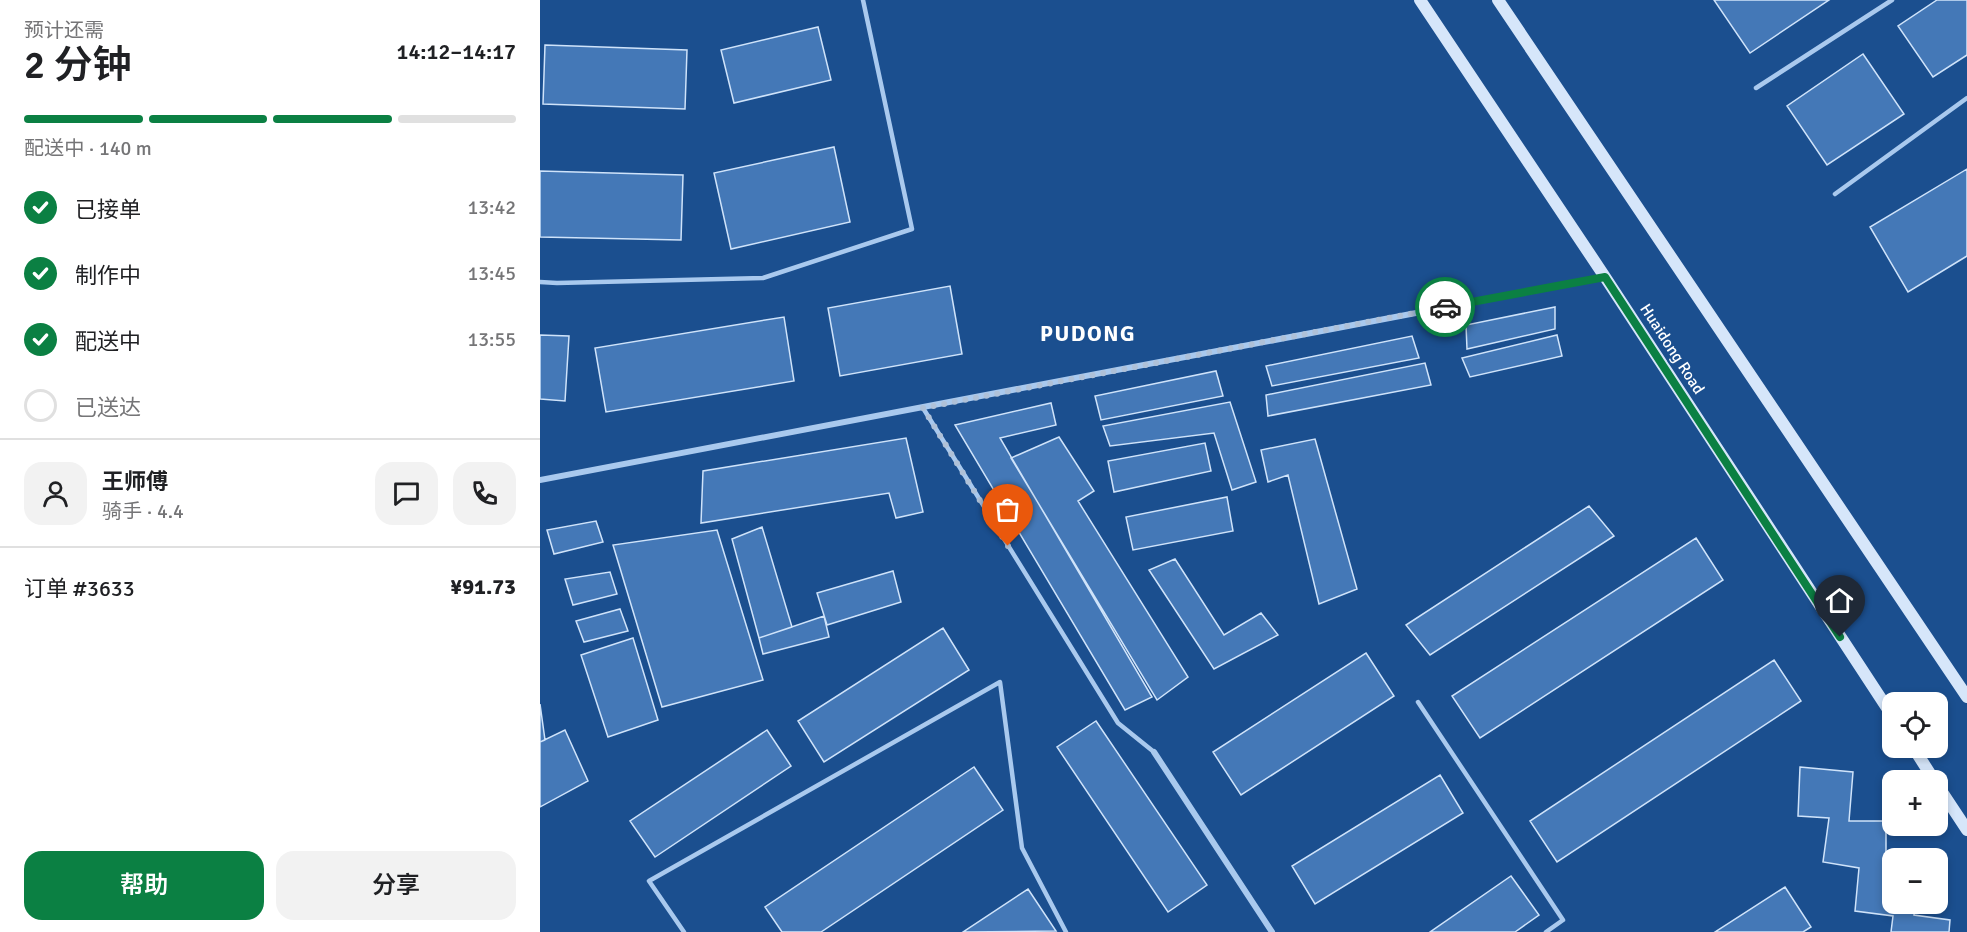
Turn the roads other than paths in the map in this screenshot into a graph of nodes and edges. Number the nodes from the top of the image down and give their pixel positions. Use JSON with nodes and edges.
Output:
{"nodes":[{"id":1,"x":863,"y":0,"type":"edge"},
{"id":2,"x":1420,"y":0,"type":"edge"},
{"id":3,"x":1498,"y":0,"type":"edge"},
{"id":4,"x":1892,"y":0,"type":"edge"},
{"id":5,"x":1756,"y":88,"type":"dead end"},
{"id":6,"x":1967,"y":98,"type":"edge"},
{"id":7,"x":1835,"y":194,"type":"dead end"},
{"id":8,"x":1605,"y":277,"type":"junction"},
{"id":9,"x":540,"y":282,"type":"edge"},
{"id":10,"x":923,"y":408,"type":"junction"},
{"id":11,"x":540,"y":480,"type":"edge"},
{"id":12,"x":1967,"y":697,"type":"edge"},
{"id":13,"x":1882,"y":700,"type":"edge"},
{"id":14,"x":1418,"y":702,"type":"dead end"},
{"id":15,"x":1154,"y":752,"type":"joint"},
{"id":16,"x":1948,"y":801,"type":"edge"},
{"id":17,"x":1967,"y":830,"type":"edge"},
{"id":18,"x":684,"y":932,"type":"edge"},
{"id":19,"x":1066,"y":932,"type":"edge"},
{"id":20,"x":1272,"y":932,"type":"edge"},
{"id":21,"x":1546,"y":932,"type":"edge"}],
"edges":[{"from":1,"to":9,"type":"lane"},
{"from":2,"to":8,"type":"main road","name":"Huaidong Road"},
{"from":3,"to":12,"type":"main road"},
{"from":4,"to":5,"type":"lane"},
{"from":6,"to":7,"type":"lane"},
{"from":8,"to":10,"type":"street"},
{"from":8,"to":13,"type":"main road","name":"Huaidong Road"},
{"from":10,"to":11,"type":"street"},
{"from":10,"to":15,"type":"lane"},
{"from":14,"to":21,"type":"lane"},
{"from":15,"to":20,"type":"street"},
{"from":16,"to":17,"type":"main road"},
{"from":18,"to":19,"type":"lane"}]}
